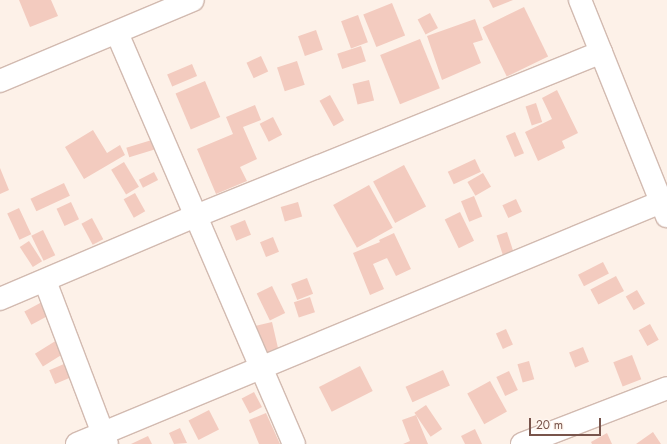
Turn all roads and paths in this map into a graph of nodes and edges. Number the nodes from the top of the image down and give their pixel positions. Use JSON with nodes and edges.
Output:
{"nodes":[{"id":1,"x":580,"y":0,"type":"edge"},
{"id":2,"x":190,"y":1,"type":"edge"},
{"id":3,"x":116,"y":33,"type":"junction"},
{"id":4,"x":601,"y":52,"type":"junction"},
{"id":5,"x":0,"y":81,"type":"edge"},
{"id":6,"x":664,"y":209,"type":"edge"},
{"id":7,"x":196,"y":216,"type":"junction"},
{"id":8,"x":45,"y":281,"type":"junction"},
{"id":9,"x":0,"y":299,"type":"edge"},
{"id":10,"x":261,"y":366,"type":"junction"},
{"id":11,"x":667,"y":388,"type":"edge"},
{"id":12,"x":105,"y":439,"type":"edge"},
{"id":13,"x":77,"y":444,"type":"edge"},
{"id":14,"x":294,"y":444,"type":"edge"},
{"id":15,"x":522,"y":444,"type":"edge"}],
"edges":[{"from":1,"to":4,"type":"street"},
{"from":2,"to":3,"type":"street"},
{"from":3,"to":5,"type":"street"},
{"from":3,"to":7,"type":"street"},
{"from":4,"to":6,"type":"street"},
{"from":4,"to":7,"type":"street"},
{"from":6,"to":10,"type":"street"},
{"from":7,"to":8,"type":"street"},
{"from":7,"to":10,"type":"street"},
{"from":8,"to":9,"type":"street"},
{"from":8,"to":12,"type":"street"},
{"from":10,"to":12,"type":"street"},
{"from":10,"to":14,"type":"street"},
{"from":11,"to":15,"type":"street"},
{"from":12,"to":13,"type":"street"}]}
